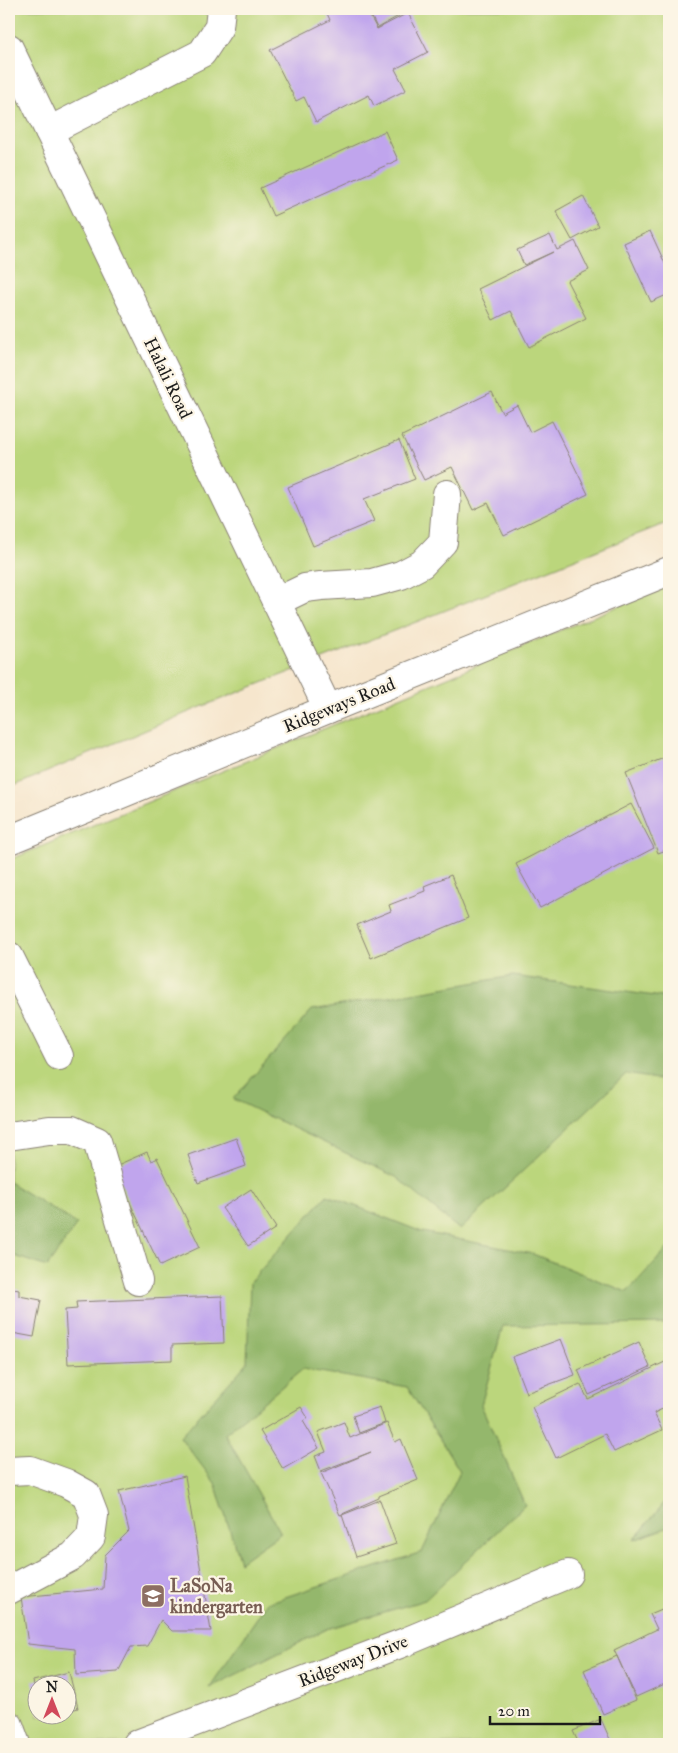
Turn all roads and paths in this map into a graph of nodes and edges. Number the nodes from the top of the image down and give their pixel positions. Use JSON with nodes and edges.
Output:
{"nodes":[{"id":1,"x":221,"y":9,"type":"edge"},
{"id":2,"x":9,"y":48,"type":"edge"},
{"id":3,"x":49,"y":131,"type":"junction"},
{"id":4,"x":448,"y":494,"type":"dead end"},
{"id":5,"x":669,"y":571,"type":"edge"},
{"id":6,"x":276,"y":602,"type":"junction"},
{"id":7,"x":328,"y":709,"type":"junction"},
{"id":8,"x":9,"y":840,"type":"edge"},
{"id":9,"x":9,"y":956,"type":"edge"},
{"id":10,"x":59,"y":1056,"type":"dead end"},
{"id":11,"x":9,"y":1136,"type":"edge"},
{"id":12,"x":138,"y":1281,"type":"dead end"},
{"id":13,"x":9,"y":1471,"type":"edge"},
{"id":14,"x":568,"y":1574,"type":"dead end"},
{"id":15,"x":9,"y":1590,"type":"edge"},
{"id":16,"x":9,"y":1725,"type":"edge"},
{"id":17,"x":16,"y":1744,"type":"edge"},
{"id":18,"x":137,"y":1744,"type":"edge"}],
"edges":[{"from":1,"to":3,"type":"street"},
{"from":2,"to":3,"type":"street","name":"Halali Road"},
{"from":3,"to":6,"type":"street","name":"Halali Road"},
{"from":4,"to":6,"type":"street"},
{"from":5,"to":7,"type":"street","name":"Ridgeways Road"},
{"from":6,"to":7,"type":"street","name":"Halali Road"},
{"from":7,"to":8,"type":"street","name":"Ridgeways Road"},
{"from":9,"to":10,"type":"street"},
{"from":11,"to":12,"type":"street"},
{"from":13,"to":15,"type":"street"},
{"from":14,"to":18,"type":"street","name":"Ridgeway Drive"},
{"from":16,"to":17,"type":"street"}]}
